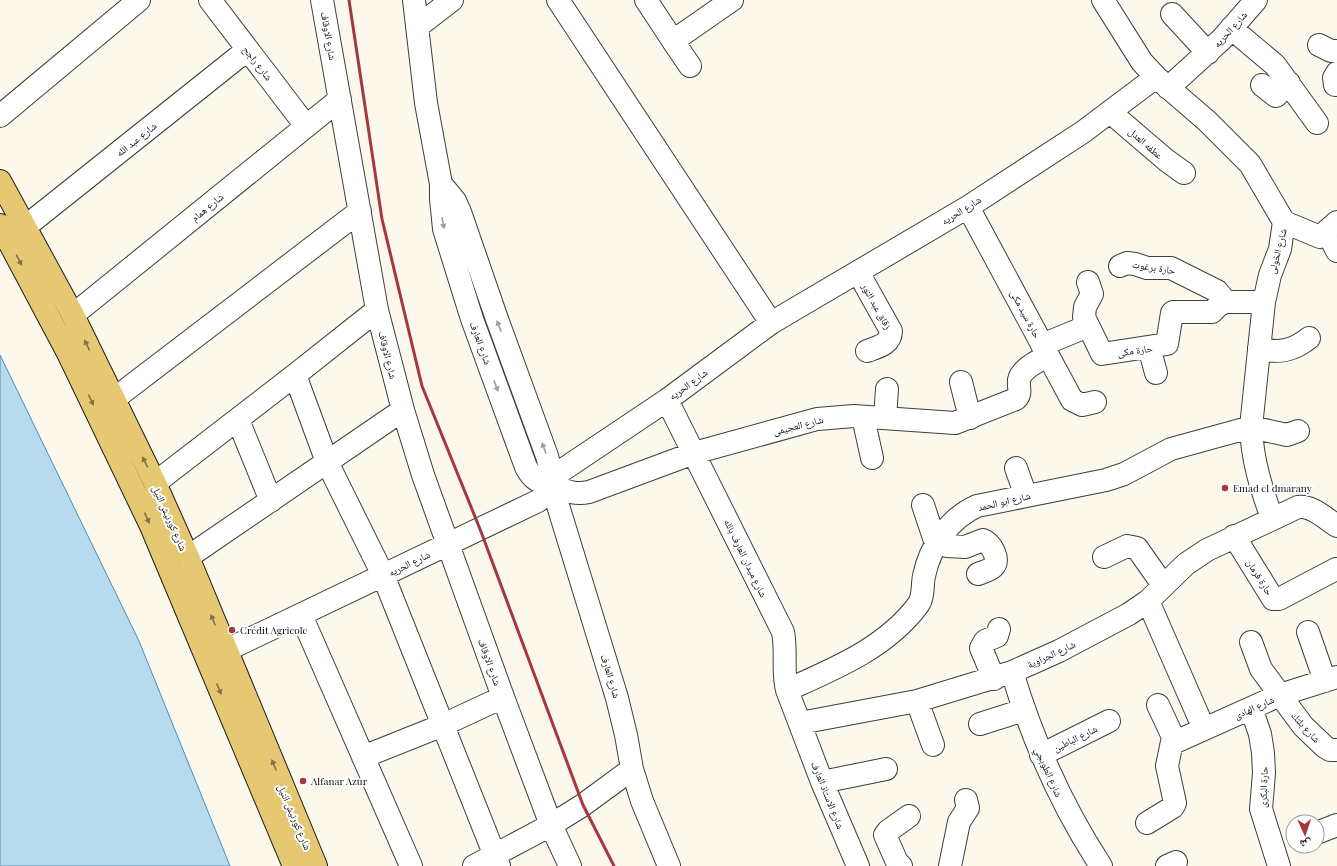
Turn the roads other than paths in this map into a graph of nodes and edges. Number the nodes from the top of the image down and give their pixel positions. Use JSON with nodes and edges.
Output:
{"nodes":[{"id":1,"x":139,"y":0,"type":"edge"},
{"id":2,"x":210,"y":0,"type":"edge"},
{"id":3,"x":322,"y":0,"type":"edge"},
{"id":4,"x":414,"y":0,"type":"edge"},
{"id":5,"x":452,"y":0,"type":"edge"},
{"id":6,"x":558,"y":0,"type":"edge"},
{"id":7,"x":646,"y":0,"type":"edge"},
{"id":8,"x":732,"y":0,"type":"edge"},
{"id":9,"x":1103,"y":0,"type":"edge"},
{"id":10,"x":1256,"y":0,"type":"edge"},
{"id":11,"x":1172,"y":14,"type":"dead end"},
{"id":12,"x":417,"y":27,"type":"junction"},
{"id":13,"x":1231,"y":28,"type":"junction"},
{"id":14,"x":673,"y":41,"type":"junction"},
{"id":15,"x":247,"y":50,"type":"junction"},
{"id":16,"x":1208,"y":53,"type":"junction"},
{"id":17,"x":690,"y":66,"type":"dead end"},
{"id":18,"x":1162,"y":83,"type":"junction"},
{"id":19,"x":1288,"y":83,"type":"junction"},
{"id":20,"x":1262,"y":85,"type":"dead end"},
{"id":21,"x":340,"y":99,"type":"junction"},
{"id":22,"x":1110,"y":112,"type":"junction"},
{"id":23,"x":0,"y":116,"type":"edge"},
{"id":24,"x":1317,"y":123,"type":"dead end"},
{"id":25,"x":306,"y":126,"type":"junction"},
{"id":26,"x":1184,"y":173,"type":"dead end"},
{"id":27,"x":0,"y":181,"type":"edge"},
{"id":28,"x":968,"y":207,"type":"junction"},
{"id":29,"x":360,"y":211,"type":"junction"},
{"id":30,"x":1284,"y":222,"type":"junction"},
{"id":31,"x":0,"y":225,"type":"edge"},
{"id":32,"x":26,"y":227,"type":"junction"},
{"id":33,"x":1332,"y":227,"type":"edge"},
{"id":34,"x":1337,"y":251,"type":"edge"},
{"id":35,"x":1120,"y":266,"type":"dead end"},
{"id":36,"x":858,"y":272,"type":"junction"},
{"id":37,"x":1088,"y":282,"type":"dead end"},
{"id":38,"x":1226,"y":302,"type":"junction"},
{"id":39,"x":1264,"y":302,"type":"junction"},
{"id":40,"x":377,"y":310,"type":"junction"},
{"id":41,"x":73,"y":315,"type":"junction"},
{"id":42,"x":771,"y":323,"type":"junction"},
{"id":43,"x":1088,"y":326,"type":"junction"},
{"id":44,"x":1309,"y":338,"type":"dead end"},
{"id":45,"x":1149,"y":347,"type":"junction"},
{"id":46,"x":1259,"y":348,"type":"junction"},
{"id":47,"x":1045,"y":350,"type":"junction"},
{"id":48,"x":867,"y":351,"type":"dead end"},
{"id":49,"x":1156,"y":373,"type":"dead end"},
{"id":50,"x":296,"y":376,"type":"junction"},
{"id":51,"x":961,"y":382,"type":"dead end"},
{"id":52,"x":887,"y":389,"type":"dead end"},
{"id":53,"x":114,"y":399,"type":"junction"},
{"id":54,"x":667,"y":400,"type":"junction"},
{"id":55,"x":1095,"y":402,"type":"dead end"},
{"id":56,"x":402,"y":410,"type":"junction"},
{"id":57,"x":863,"y":417,"type":"junction"},
{"id":58,"x":885,"y":418,"type":"junction"},
{"id":59,"x":970,"y":418,"type":"junction"},
{"id":60,"x":238,"y":420,"type":"junction"},
{"id":61,"x":1251,"y":427,"type":"junction"},
{"id":62,"x":1298,"y":431,"type":"dead end"},
{"id":63,"x":694,"y":453,"type":"junction"},
{"id":64,"x":872,"y":458,"type":"dead end"},
{"id":65,"x":327,"y":462,"type":"junction"},
{"id":66,"x":1016,"y":468,"type":"dead end"},
{"id":67,"x":155,"y":483,"type":"junction"},
{"id":68,"x":552,"y":486,"type":"junction"},
{"id":69,"x":1026,"y":496,"type":"junction"},
{"id":70,"x":271,"y":501,"type":"junction"},
{"id":71,"x":923,"y":505,"type":"dead end"},
{"id":72,"x":1272,"y":518,"type":"junction"},
{"id":73,"x":1337,"y":526,"type":"edge"},
{"id":74,"x":1234,"y":536,"type":"junction"},
{"id":75,"x":939,"y":541,"type":"junction"},
{"id":76,"x":447,"y":544,"type":"junction"},
{"id":77,"x":188,"y":557,"type":"junction"},
{"id":78,"x":1104,"y":557,"type":"dead end"},
{"id":79,"x":1336,"y":569,"type":"edge"},
{"id":80,"x":978,"y":574,"type":"dead end"},
{"id":81,"x":383,"y":575,"type":"junction"},
{"id":82,"x":1163,"y":585,"type":"junction"},
{"id":83,"x":1148,"y":601,"type":"junction"},
{"id":84,"x":300,"y":615,"type":"junction"},
{"id":85,"x":999,"y":629,"type":"dead end"},
{"id":86,"x":1308,"y":632,"type":"dead end"},
{"id":87,"x":1251,"y":642,"type":"dead end"},
{"id":88,"x":216,"y":655,"type":"junction"},
{"id":89,"x":1003,"y":675,"type":"junction"},
{"id":90,"x":1331,"y":679,"type":"edge"},
{"id":91,"x":787,"y":690,"type":"junction"},
{"id":92,"x":1280,"y":695,"type":"junction"},
{"id":93,"x":503,"y":696,"type":"junction"},
{"id":94,"x":917,"y":701,"type":"junction"},
{"id":95,"x":1158,"y":705,"type":"dead end"},
{"id":96,"x":1251,"y":708,"type":"junction"},
{"id":97,"x":1024,"y":710,"type":"junction"},
{"id":98,"x":1109,"y":721,"type":"dead end"},
{"id":99,"x":800,"y":722,"type":"junction"},
{"id":100,"x":980,"y":724,"type":"dead end"},
{"id":101,"x":443,"y":725,"type":"junction"},
{"id":102,"x":1204,"y":729,"type":"junction"},
{"id":103,"x":1173,"y":743,"type":"junction"},
{"id":104,"x":933,"y":745,"type":"dead end"},
{"id":105,"x":1337,"y":750,"type":"edge"},
{"id":106,"x":1041,"y":755,"type":"junction"},
{"id":107,"x":363,"y":757,"type":"junction"},
{"id":108,"x":632,"y":769,"type":"junction"},
{"id":109,"x":886,"y":769,"type":"dead end"},
{"id":110,"x":822,"y":782,"type":"junction"},
{"id":111,"x":966,"y":800,"type":"dead end"},
{"id":112,"x":908,"y":816,"type":"dead end"},
{"id":113,"x":1147,"y":823,"type":"dead end"},
{"id":114,"x":551,"y":825,"type":"junction"},
{"id":115,"x":497,"y":861,"type":"edge"},
{"id":116,"x":294,"y":866,"type":"edge"},
{"id":117,"x":316,"y":866,"type":"edge"},
{"id":118,"x":411,"y":866,"type":"edge"},
{"id":119,"x":474,"y":866,"type":"edge"},
{"id":120,"x":570,"y":866,"type":"edge"},
{"id":121,"x":669,"y":866,"type":"edge"},
{"id":122,"x":858,"y":866,"type":"edge"},
{"id":123,"x":901,"y":866,"type":"edge"},
{"id":124,"x":950,"y":866,"type":"edge"},
{"id":125,"x":1101,"y":866,"type":"edge"},
{"id":126,"x":1279,"y":866,"type":"edge"}],
"edges":[{"from":1,"to":23,"type":"street"},
{"from":2,"to":15,"type":"street","name":"شارع راجح"},
{"from":3,"to":21,"type":"street","name":"شارع الاوقاف"},
{"from":4,"to":12,"type":"street","name":"شارع العارف"},
{"from":5,"to":12,"type":"street"},
{"from":6,"to":42,"type":"street"},
{"from":7,"to":14,"type":"street"},
{"from":8,"to":14,"type":"street"},
{"from":9,"to":18,"type":"street","name":"شارع الخولى"},
{"from":10,"to":13,"type":"street","name":"شارع الحريه"},
{"from":11,"to":16,"type":"street"},
{"from":12,"to":68,"type":"street","name":"شارع العارف"},
{"from":13,"to":16,"type":"street","name":"شارع الحريه"},
{"from":13,"to":19,"type":"street"},
{"from":14,"to":17,"type":"street"},
{"from":15,"to":25,"type":"street","name":"شارع راجح"},
{"from":15,"to":32,"type":"street","name":"شارع عبد الله"},
{"from":16,"to":18,"type":"street","name":"شارع الحريه"},
{"from":18,"to":22,"type":"street","name":"شارع الحريه"},
{"from":18,"to":30,"type":"street","name":"شارع الخولى"},
{"from":19,"to":20,"type":"street"},
{"from":19,"to":24,"type":"street"},
{"from":21,"to":25,"type":"street","name":"شارع همام"},
{"from":21,"to":29,"type":"street","name":"شارع الاوقاف"},
{"from":22,"to":26,"type":"street","name":"عطفه العدل"},
{"from":22,"to":28,"type":"street","name":"شارع الحريه"},
{"from":25,"to":41,"type":"street","name":"شارع همام"},
{"from":27,"to":32,"type":"main road","name":"شارع كورنيش النيل"},
{"from":28,"to":36,"type":"street","name":"شارع الحريه"},
{"from":28,"to":47,"type":"street","name":"حارة سيد مكى"},
{"from":29,"to":40,"type":"street","name":"شارع الاوقاف"},
{"from":29,"to":53,"type":"street"},
{"from":30,"to":33,"type":"street"},
{"from":30,"to":39,"type":"street","name":"شارع الخولى"},
{"from":31,"to":88,"type":"main road","name":"شارع كورنيش النيل","one_way":true},
{"from":32,"to":41,"type":"main road","name":"شارع كورنيش النيل"},
{"from":33,"to":34,"type":"street"},
{"from":35,"to":38,"type":"street","name":"حارة برغوت"},
{"from":36,"to":42,"type":"street","name":"شارع الحريه"},
{"from":36,"to":48,"type":"street","name":"زقاق عبد النور"},
{"from":37,"to":43,"type":"street","name":"حارة مكى"},
{"from":38,"to":39,"type":"street"},
{"from":38,"to":45,"type":"street","name":"حارة مكى"},
{"from":39,"to":46,"type":"street","name":"شارع الخولى"},
{"from":40,"to":50,"type":"street"},
{"from":40,"to":56,"type":"street","name":"شارع الاوقاف"},
{"from":53,"to":41,"type":"main road","name":"شارع كورنيش النيل","one_way":true},
{"from":42,"to":54,"type":"street","name":"شارع الحريه"},
{"from":43,"to":45,"type":"street","name":"حارة مكى"},
{"from":43,"to":47,"type":"street","name":"شارع العجيمى"},
{"from":44,"to":46,"type":"street"},
{"from":45,"to":49,"type":"street"},
{"from":46,"to":61,"type":"street","name":"شارع الخولى"},
{"from":47,"to":55,"type":"street","name":"حارة سيد مكى"},
{"from":47,"to":59,"type":"street","name":"شارع العجيمى"},
{"from":50,"to":60,"type":"street"},
{"from":50,"to":65,"type":"street"},
{"from":51,"to":59,"type":"street"},
{"from":52,"to":58,"type":"street"},
{"from":67,"to":53,"type":"main road","name":"شارع كورنيش النيل","one_way":true},
{"from":54,"to":63,"type":"street","name":"شارع ميدان العارف بالله"},
{"from":54,"to":68,"type":"street","name":"شارع الحريه"},
{"from":56,"to":65,"type":"street"},
{"from":56,"to":76,"type":"street","name":"شارع الاوقاف"},
{"from":57,"to":58,"type":"street","name":"شارع العجيمى"},
{"from":57,"to":63,"type":"street","name":"شارع العجيمى"},
{"from":57,"to":64,"type":"street"},
{"from":58,"to":59,"type":"street","name":"شارع العجيمى"},
{"from":60,"to":67,"type":"street"},
{"from":60,"to":70,"type":"street"},
{"from":61,"to":62,"type":"street"},
{"from":61,"to":69,"type":"street","name":"شارع ابو الحمد"},
{"from":61,"to":72,"type":"street","name":"شارع الخولى"},
{"from":63,"to":68,"type":"street","name":"شارع العجيمى"},
{"from":63,"to":91,"type":"street","name":"شارع ميدان العارف بالله"},
{"from":65,"to":70,"type":"street"},
{"from":65,"to":81,"type":"street"},
{"from":66,"to":69,"type":"street"},
{"from":67,"to":77,"type":"main road","name":"شارع كورنيش النيل"},
{"from":68,"to":76,"type":"street","name":"شارع الحريه"},
{"from":68,"to":108,"type":"street","name":"شارع العارف"},
{"from":69,"to":75,"type":"street","name":"شارع ابو الحمد"},
{"from":70,"to":77,"type":"street"},
{"from":71,"to":75,"type":"street"},
{"from":72,"to":73,"type":"street"},
{"from":72,"to":74,"type":"street","name":"شارع الجراوية"},
{"from":74,"to":79,"type":"street","name":"حارة قرمان"},
{"from":74,"to":82,"type":"street","name":"شارع الجراوية"},
{"from":75,"to":80,"type":"street"},
{"from":75,"to":91,"type":"street","name":"شارع ابو الحمد"},
{"from":76,"to":81,"type":"street","name":"شارع الحريه"},
{"from":76,"to":93,"type":"street","name":"شارع الاوقاف"},
{"from":88,"to":77,"type":"main road","name":"شارع كورنيش النيل","one_way":true},
{"from":78,"to":82,"type":"street"},
{"from":81,"to":84,"type":"street","name":"شارع الحريه"},
{"from":81,"to":101,"type":"street"},
{"from":82,"to":83,"type":"street","name":"شارع الجراوية"},
{"from":83,"to":89,"type":"street","name":"شارع الجراوية"},
{"from":83,"to":102,"type":"street"},
{"from":84,"to":88,"type":"street","name":"شارع الحريه"},
{"from":84,"to":107,"type":"street"},
{"from":85,"to":89,"type":"street","name":"شارع الطوبجي"},
{"from":86,"to":90,"type":"street"},
{"from":87,"to":92,"type":"street","name":"شارع بلتك"},
{"from":88,"to":116,"type":"main road","name":"شارع كورنيش النيل","one_way":true},
{"from":117,"to":88,"type":"main road","name":"شارع كورنيش النيل","one_way":true},
{"from":89,"to":94,"type":"street","name":"شارع الجراوية"},
{"from":89,"to":97,"type":"street","name":"شارع الطوبجي"},
{"from":90,"to":92,"type":"street","name":"شارع الهادى"},
{"from":91,"to":99,"type":"street","name":"شارع ميدان العارف بالله"},
{"from":92,"to":96,"type":"street","name":"شارع الهادى"},
{"from":92,"to":105,"type":"street","name":"شارع بلتك"},
{"from":93,"to":101,"type":"street"},
{"from":93,"to":114,"type":"street","name":"شارع الاوقاف"},
{"from":94,"to":99,"type":"street","name":"شارع الجراوية"},
{"from":94,"to":104,"type":"street"},
{"from":95,"to":103,"type":"street"},
{"from":96,"to":102,"type":"street","name":"شارع الهادى"},
{"from":96,"to":126,"type":"street","name":"حارة البكرى"},
{"from":97,"to":100,"type":"street"},
{"from":97,"to":106,"type":"street","name":"شارع الطوبجي"},
{"from":98,"to":106,"type":"street","name":"شارع الباطين"},
{"from":99,"to":110,"type":"street","name":"شارع الاستاذ العارف"},
{"from":101,"to":107,"type":"street"},
{"from":101,"to":115,"type":"street"},
{"from":102,"to":103,"type":"street","name":"شارع الهادى"},
{"from":103,"to":113,"type":"street"},
{"from":106,"to":125,"type":"street","name":"شارع الطوبجي"},
{"from":107,"to":118,"type":"street"},
{"from":108,"to":114,"type":"street"},
{"from":108,"to":121,"type":"street","name":"شارع العارف"},
{"from":109,"to":110,"type":"street"},
{"from":110,"to":122,"type":"street","name":"شارع الاستاذ العارف"},
{"from":111,"to":124,"type":"street"},
{"from":112,"to":123,"type":"street"},
{"from":114,"to":115,"type":"street"},
{"from":114,"to":120,"type":"street","name":"شارع الاوقاف"},
{"from":115,"to":119,"type":"street"}]}
